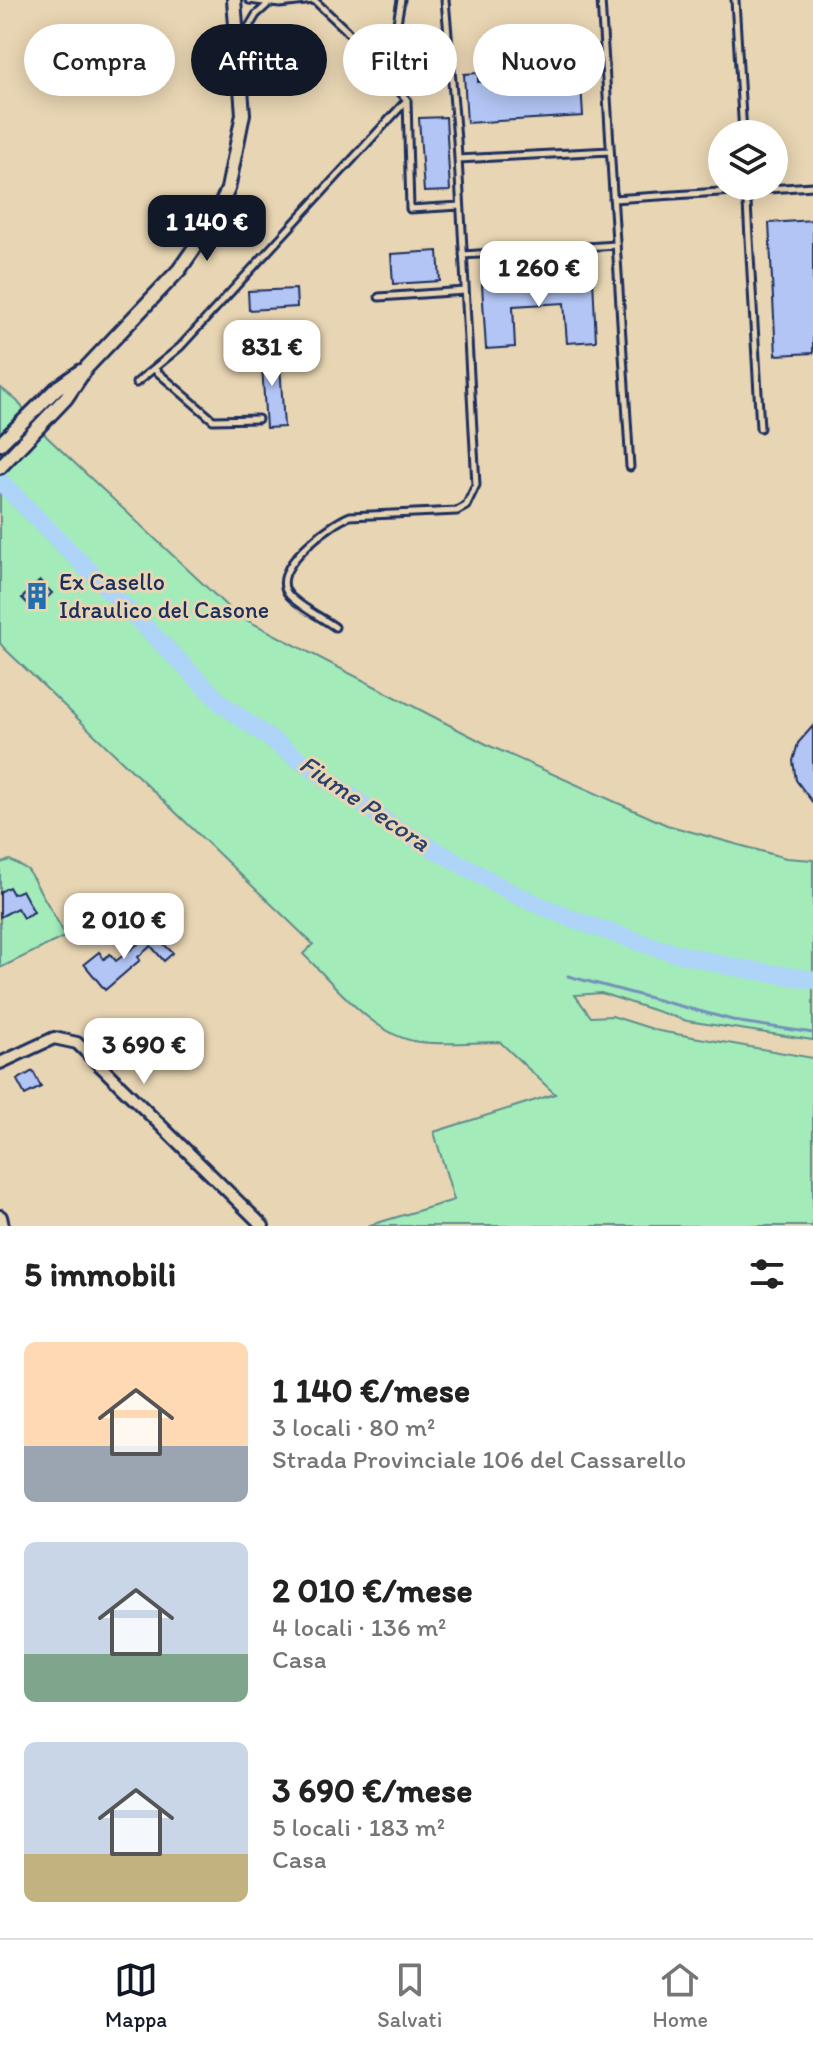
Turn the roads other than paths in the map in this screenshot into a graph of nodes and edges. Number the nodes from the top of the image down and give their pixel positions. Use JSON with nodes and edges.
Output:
{"nodes":[{"id":1,"x":234,"y":0,"type":"edge"},
{"id":2,"x":249,"y":0,"type":"edge"},
{"id":3,"x":314,"y":0,"type":"edge"},
{"id":4,"x":401,"y":0,"type":"edge"},
{"id":5,"x":445,"y":0,"type":"edge"},
{"id":6,"x":601,"y":0,"type":"edge"},
{"id":7,"x":735,"y":0,"type":"edge"},
{"id":8,"x":269,"y":3,"type":"junction"},
{"id":9,"x":236,"y":24,"type":"edge"},
{"id":10,"x":251,"y":24,"type":"edge"},
{"id":11,"x":397,"y":24,"type":"edge"},
{"id":12,"x":343,"y":27,"type":"edge"},
{"id":13,"x":242,"y":96,"type":"edge"},
{"id":14,"x":403,"y":96,"type":"edge"},
{"id":15,"x":407,"y":100,"type":"junction"},
{"id":16,"x":742,"y":120,"type":"edge"},
{"id":17,"x":610,"y":151,"type":"junction"},
{"id":18,"x":458,"y":159,"type":"junction"},
{"id":19,"x":813,"y":186,"type":"edge"},
{"id":20,"x":788,"y":187,"type":"edge"},
{"id":21,"x":708,"y":191,"type":"edge"},
{"id":22,"x":613,"y":199,"type":"junction"},
{"id":23,"x":747,"y":200,"type":"edge"},
{"id":24,"x":460,"y":206,"type":"junction"},
{"id":25,"x":616,"y":245,"type":"junction"},
{"id":26,"x":463,"y":255,"type":"junction"},
{"id":27,"x":465,"y":291,"type":"junction"},
{"id":28,"x":379,"y":297,"type":"dead end"},
{"id":29,"x":87,"y":367,"type":"junction"},
{"id":30,"x":154,"y":369,"type":"junction"},
{"id":31,"x":136,"y":383,"type":"dead end"},
{"id":32,"x":258,"y":419,"type":"dead end"},
{"id":33,"x":760,"y":428,"type":"dead end"},
{"id":34,"x":4,"y":439,"type":"edge"},
{"id":35,"x":0,"y":467,"type":"edge"},
{"id":36,"x":630,"y":467,"type":"dead end"},
{"id":37,"x":335,"y":627,"type":"dead end"},
{"id":38,"x":0,"y":1063,"type":"edge"},
{"id":39,"x":0,"y":1217,"type":"edge"},
{"id":40,"x":2,"y":1226,"type":"edge"},
{"id":41,"x":263,"y":1226,"type":"edge"}],
"edges":[{"from":1,"to":9,"type":"street"},
{"from":2,"to":8,"type":"lane"},
{"from":3,"to":8,"type":"lane"},
{"from":3,"to":12,"type":"lane"},
{"from":4,"to":11,"type":"lane"},
{"from":5,"to":18,"type":"lane"},
{"from":6,"to":17,"type":"lane"},
{"from":7,"to":16,"type":"lane"},
{"from":8,"to":10,"type":"lane"},
{"from":13,"to":29,"type":"street"},
{"from":14,"to":15,"type":"lane"},
{"from":15,"to":24,"type":"lane"},
{"from":15,"to":30,"type":"lane"},
{"from":17,"to":18,"type":"lane"},
{"from":17,"to":22,"type":"lane"},
{"from":18,"to":24,"type":"lane"},
{"from":19,"to":20,"type":"lane"},
{"from":21,"to":22,"type":"lane"},
{"from":22,"to":25,"type":"lane"},
{"from":23,"to":33,"type":"lane"},
{"from":24,"to":26,"type":"lane"},
{"from":25,"to":26,"type":"lane"},
{"from":25,"to":36,"type":"lane"},
{"from":26,"to":27,"type":"lane"},
{"from":27,"to":28,"type":"lane"},
{"from":27,"to":37,"type":"lane"},
{"from":29,"to":34,"type":"street"},
{"from":29,"to":35,"type":"street"},
{"from":30,"to":31,"type":"lane"},
{"from":30,"to":32,"type":"lane"},
{"from":38,"to":41,"type":"street"},
{"from":39,"to":40,"type":"street"}]}
